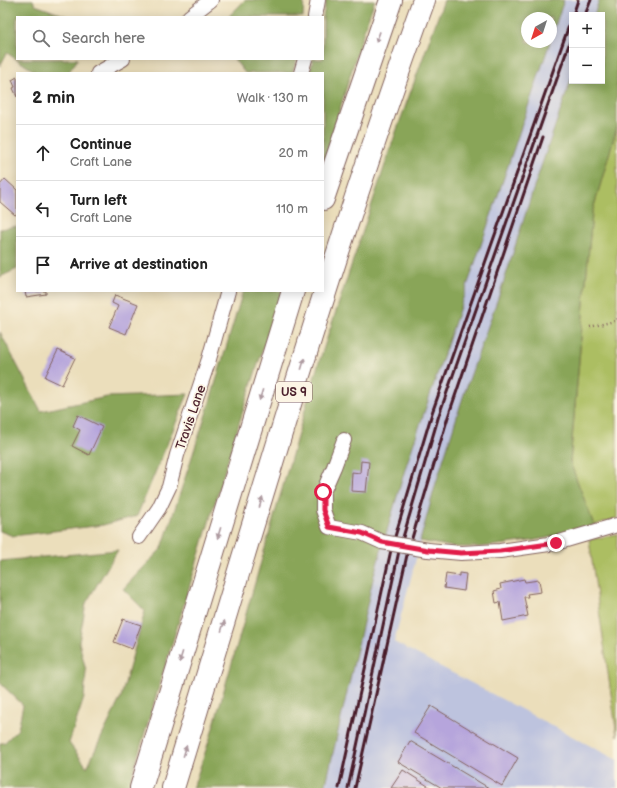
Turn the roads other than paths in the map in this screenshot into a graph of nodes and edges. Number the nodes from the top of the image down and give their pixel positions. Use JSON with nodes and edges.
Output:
{"nodes":[{"id":1,"x":211,"y":0,"type":"edge"},
{"id":2,"x":318,"y":0,"type":"edge"},
{"id":3,"x":391,"y":0,"type":"edge"},
{"id":4,"x":424,"y":0,"type":"edge"},
{"id":5,"x":190,"y":16,"type":"edge"},
{"id":6,"x":315,"y":16,"type":"edge"},
{"id":7,"x":121,"y":60,"type":"edge"},
{"id":8,"x":305,"y":60,"type":"edge"},
{"id":9,"x":100,"y":72,"type":"edge"},
{"id":10,"x":301,"y":72,"type":"edge"},
{"id":11,"x":324,"y":196,"type":"edge"},
{"id":12,"x":228,"y":292,"type":"edge"},
{"id":13,"x":293,"y":292,"type":"edge"},
{"id":14,"x":344,"y":440,"type":"dead end"},
{"id":15,"x":617,"y":525,"type":"edge"},
{"id":16,"x":139,"y":537,"type":"dead end"},
{"id":17,"x":141,"y":788,"type":"edge"},
{"id":18,"x":173,"y":788,"type":"edge"}],
"edges":[{"from":1,"to":5,"type":"street"},
{"from":2,"to":6,"type":"street"},
{"from":3,"to":11,"type":"highway","one_way":true},
{"from":18,"to":4,"type":"highway","number":"US 9","one_way":true},
{"from":7,"to":9,"type":"street"},
{"from":8,"to":10,"type":"street"},
{"from":12,"to":16,"type":"street","name":"Travis Lane"},
{"from":13,"to":17,"type":"highway","number":"US 9","one_way":true},
{"from":14,"to":15,"type":"street","bridge":true}]}
